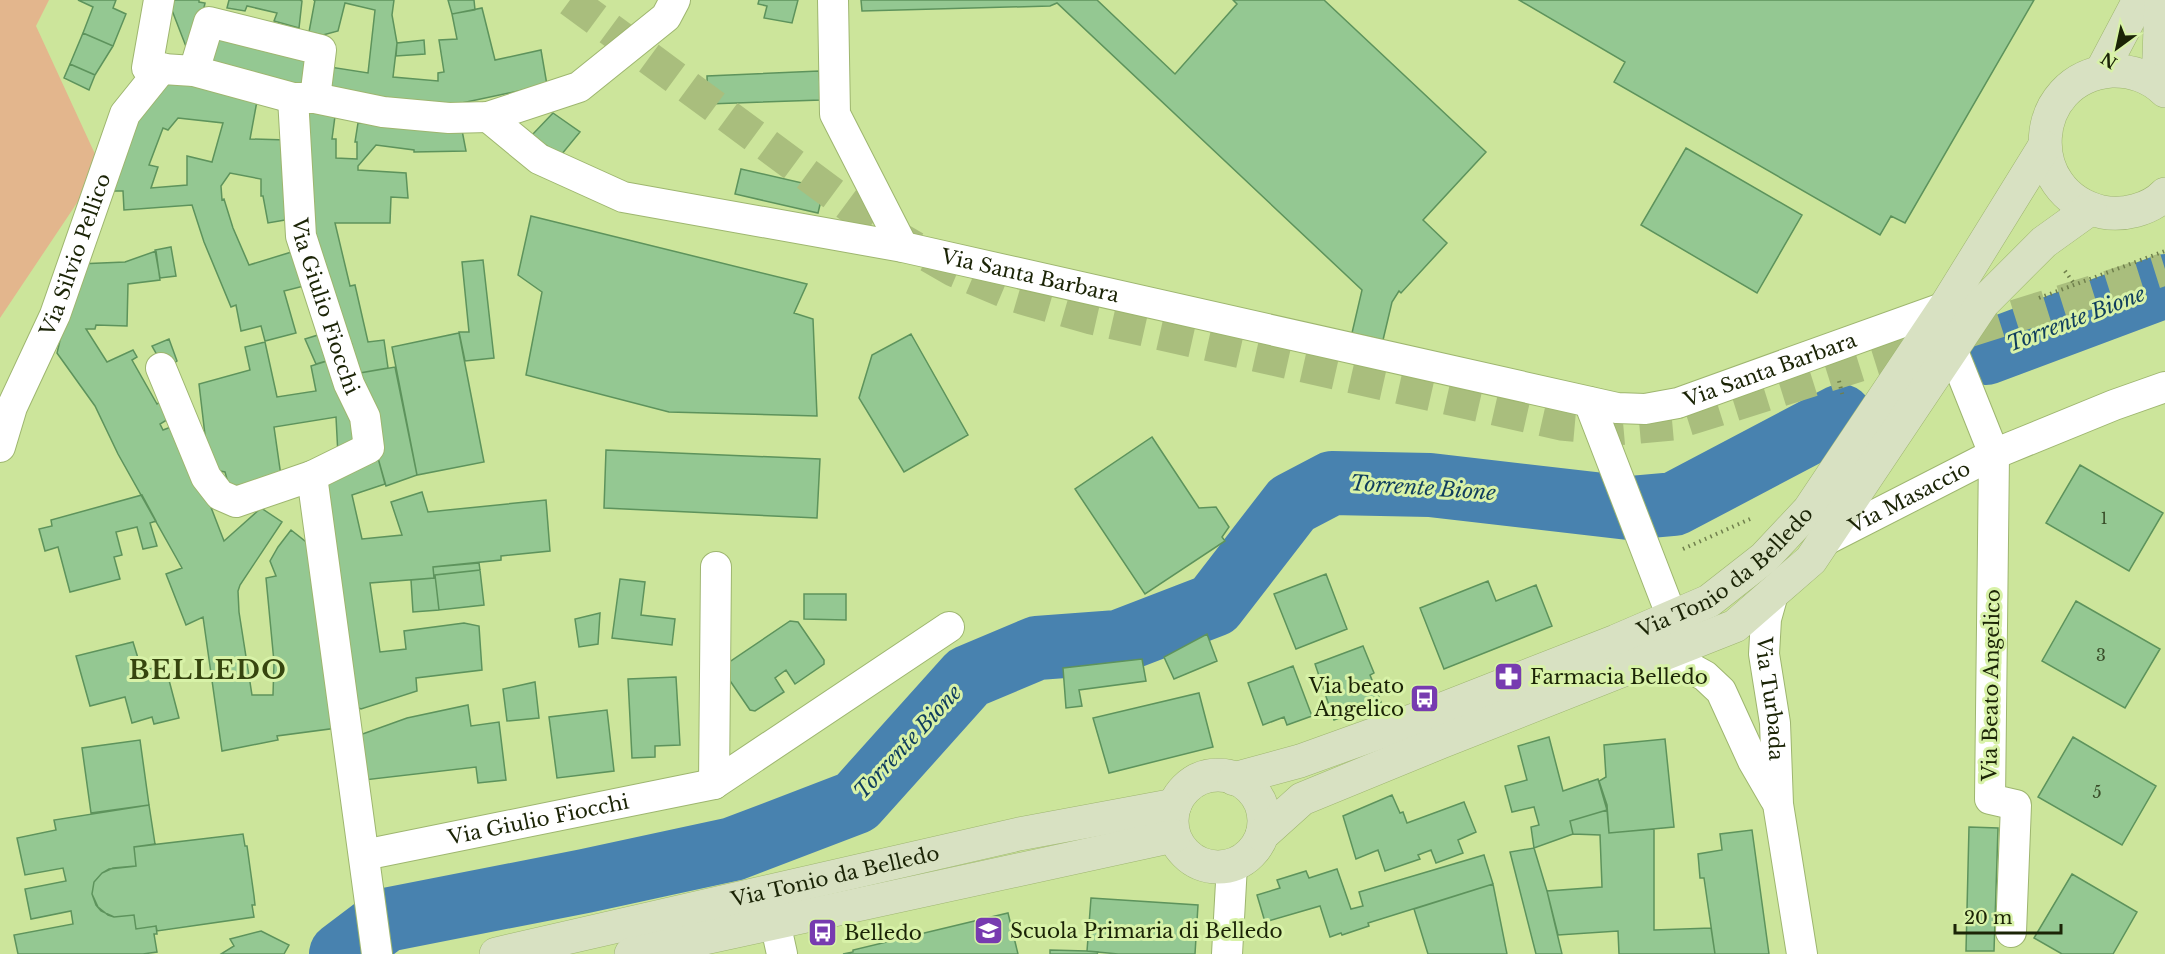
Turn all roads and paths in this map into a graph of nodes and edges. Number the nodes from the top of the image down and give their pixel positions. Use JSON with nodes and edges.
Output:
{"nodes":[{"id":1,"x":159,"y":0,"type":"edge"},
{"id":2,"x":675,"y":0,"type":"edge"},
{"id":3,"x":833,"y":0,"type":"edge"},
{"id":4,"x":2139,"y":0,"type":"edge"},
{"id":5,"x":2161,"y":0,"type":"edge"},
{"id":6,"x":162,"y":68,"type":"junction"},
{"id":7,"x":194,"y":71,"type":"junction"},
{"id":8,"x":2101,"y":72,"type":"junction"},
{"id":9,"x":2161,"y":87,"type":"edge"},
{"id":10,"x":304,"y":98,"type":"junction"},
{"id":11,"x":488,"y":117,"type":"junction"},
{"id":12,"x":2044,"y":147,"type":"junction"},
{"id":13,"x":2164,"y":196,"type":"edge"},
{"id":14,"x":2090,"y":209,"type":"junction"},
{"id":15,"x":903,"y":247,"type":"junction"},
{"id":16,"x":2165,"y":251,"type":"edge"},
{"id":17,"x":2033,"y":300,"type":"dead end"},
{"id":18,"x":1945,"y":307,"type":"junction"},
{"id":19,"x":1952,"y":349,"type":"junction"},
{"id":20,"x":161,"y":368,"type":"dead end"},
{"id":21,"x":2165,"y":387,"type":"edge"},
{"id":22,"x":1589,"y":402,"type":"junction"},
{"id":23,"x":0,"y":447,"type":"edge"},
{"id":24,"x":1994,"y":454,"type":"junction"},
{"id":25,"x":312,"y":476,"type":"junction"},
{"id":26,"x":1760,"y":515,"type":"dead end"},
{"id":27,"x":1824,"y":541,"type":"junction"},
{"id":28,"x":1652,"y":563,"type":"junction"},
{"id":29,"x":716,"y":567,"type":"dead end"},
{"id":30,"x":1773,"y":594,"type":"junction"},
{"id":31,"x":1672,"y":617,"type":"junction"},
{"id":32,"x":950,"y":627,"type":"dead end"},
{"id":33,"x":1654,"y":659,"type":"junction"},
{"id":34,"x":1234,"y":779,"type":"junction"},
{"id":35,"x":714,"y":784,"type":"junction"},
{"id":36,"x":1778,"y":804,"type":"junction"},
{"id":37,"x":1174,"y":820,"type":"junction"},
{"id":38,"x":1262,"y":835,"type":"junction"},
{"id":39,"x":364,"y":855,"type":"junction"},
{"id":40,"x":1232,"y":865,"type":"junction"},
{"id":41,"x":776,"y":922,"type":"junction"},
{"id":42,"x":2011,"y":933,"type":"dead end"},
{"id":43,"x":378,"y":954,"type":"edge"},
{"id":44,"x":496,"y":954,"type":"edge"},
{"id":45,"x":631,"y":954,"type":"edge"},
{"id":46,"x":782,"y":954,"type":"edge"},
{"id":47,"x":1227,"y":954,"type":"edge"},
{"id":48,"x":1802,"y":954,"type":"edge"}],
"edges":[{"from":1,"to":6,"type":"street"},
{"from":2,"to":11,"type":"street"},
{"from":3,"to":15,"type":"street"},
{"from":4,"to":8,"type":"main road"},
{"from":5,"to":9,"type":"main road"},
{"from":6,"to":7,"type":"street"},
{"from":6,"to":23,"type":"street","name":"Via Silvio Pellico"},
{"from":7,"to":10,"type":"street"},
{"from":7,"to":10,"type":"street"},
{"from":8,"to":9,"type":"main road"},
{"from":8,"to":12,"type":"main road"},
{"from":10,"to":11,"type":"street"},
{"from":10,"to":25,"type":"street","name":"Via Giulio Fiocchi"},
{"from":11,"to":15,"type":"street","name":"Via Santa Barbara"},
{"from":12,"to":14,"type":"main road"},
{"from":12,"to":18,"type":"main road","name":"Via Tonio da Belledo"},
{"from":13,"to":14,"type":"main road"},
{"from":14,"to":19,"type":"main road","name":"Via Tonio da Belledo"},
{"from":15,"to":22,"type":"street","name":"Via Santa Barbara"},
{"from":16,"to":17,"type":"path"},
{"from":18,"to":22,"type":"street","name":"Via Santa Barbara"},
{"from":18,"to":31,"type":"main road","name":"Via Tonio da Belledo"},
{"from":19,"to":24,"type":"street","name":"Via Masaccio"},
{"from":19,"to":27,"type":"main road","name":"Via Tonio da Belledo"},
{"from":20,"to":25,"type":"street","name":"Via Giulio Fiocchi"},
{"from":21,"to":24,"type":"street","name":"Via Masaccio"},
{"from":22,"to":28,"type":"street"},
{"from":24,"to":27,"type":"street","name":"Via Masaccio"},
{"from":24,"to":42,"type":"street","name":"Via Beato Angelico"},
{"from":25,"to":39,"type":"street"},
{"from":26,"to":28,"type":"path"},
{"from":27,"to":30,"type":"main road","name":"Via Tonio da Belledo"},
{"from":28,"to":31,"type":"street"},
{"from":29,"to":35,"type":"street"},
{"from":30,"to":33,"type":"main road","name":"Via Tonio da Belledo"},
{"from":30,"to":36,"type":"street","name":"Via Turbada"},
{"from":31,"to":34,"type":"main road","name":"Via Tonio da Belledo"},
{"from":32,"to":35,"type":"street","name":"Via Giulio Fiocchi"},
{"from":33,"to":36,"type":"street","name":"Via Turbada"},
{"from":33,"to":38,"type":"main road","name":"Via Tonio da Belledo"},
{"from":34,"to":37,"type":"main road"},
{"from":34,"to":38,"type":"main road"},
{"from":35,"to":39,"type":"street","name":"Via Giulio Fiocchi"},
{"from":36,"to":48,"type":"street","name":"Via Turbada"},
{"from":37,"to":40,"type":"main road"},
{"from":37,"to":41,"type":"main road","name":"Via Tonio da Belledo"},
{"from":37,"to":44,"type":"main road","name":"Via Tonio da Belledo"},
{"from":38,"to":40,"type":"main road"},
{"from":39,"to":43,"type":"street"},
{"from":40,"to":47,"type":"street"},
{"from":41,"to":45,"type":"main road","name":"Via Tonio da Belledo"},
{"from":41,"to":46,"type":"street"}]}
